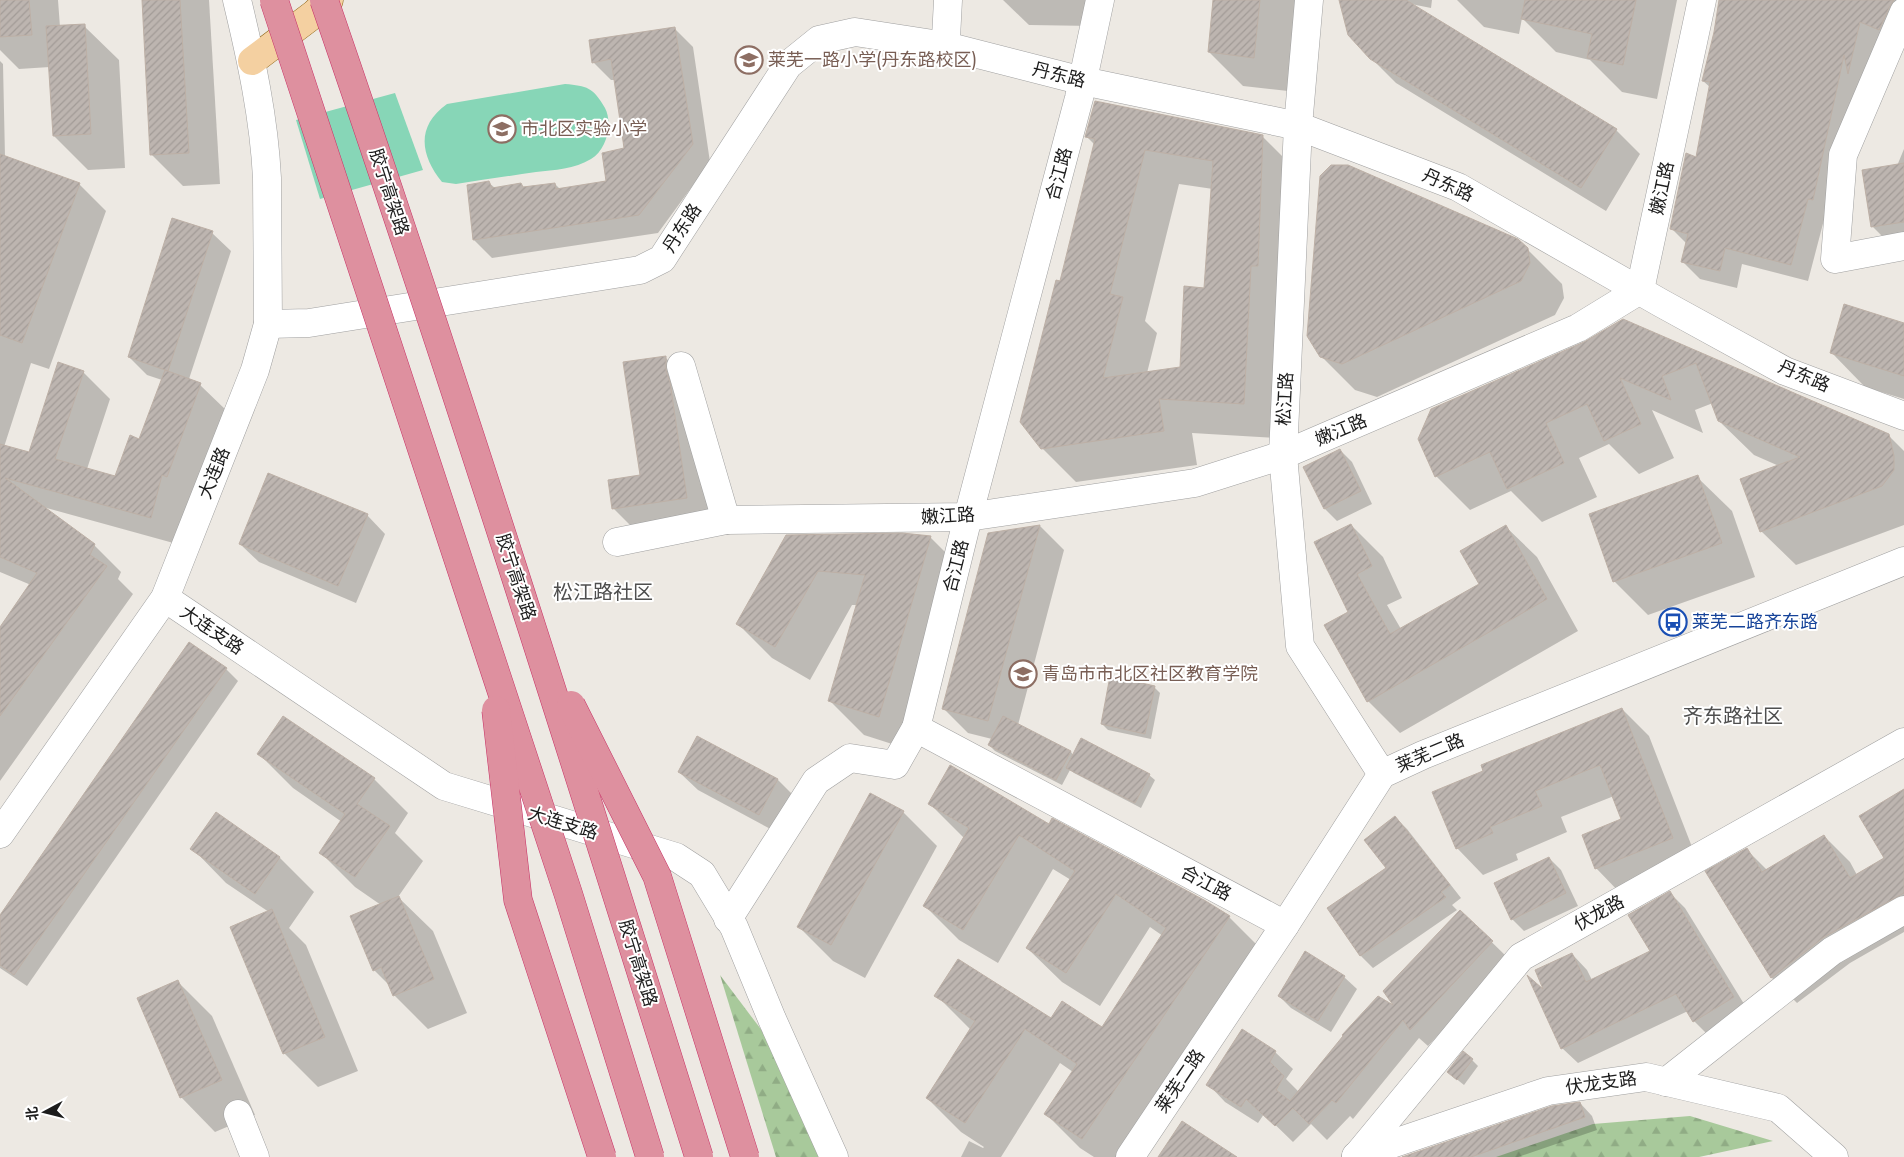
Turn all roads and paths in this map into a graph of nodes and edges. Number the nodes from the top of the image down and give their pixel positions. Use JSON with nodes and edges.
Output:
{"nodes":[{"id":1,"x":237,"y":0,"type":"edge"},
{"id":2,"x":274,"y":0,"type":"edge"},
{"id":3,"x":324,"y":0,"type":"edge"},
{"id":4,"x":329,"y":0,"type":"edge"},
{"id":5,"x":948,"y":0,"type":"edge"},
{"id":6,"x":1100,"y":0,"type":"edge"},
{"id":7,"x":1309,"y":0,"type":"edge"},
{"id":8,"x":1702,"y":0,"type":"edge"},
{"id":9,"x":1904,"y":12,"type":"edge"},
{"id":10,"x":946,"y":38,"type":"dead end"},
{"id":11,"x":252,"y":61,"type":"junction"},
{"id":12,"x":1083,"y":81,"type":"junction"},
{"id":13,"x":1298,"y":126,"type":"junction"},
{"id":14,"x":1904,"y":246,"type":"edge"},
{"id":15,"x":1640,"y":290,"type":"junction"},
{"id":16,"x":268,"y":324,"type":"junction"},
{"id":17,"x":681,"y":366,"type":"dead end"},
{"id":18,"x":1904,"y":416,"type":"edge"},
{"id":19,"x":1283,"y":455,"type":"junction"},
{"id":20,"x":968,"y":517,"type":"junction"},
{"id":21,"x":726,"y":520,"type":"junction"},
{"id":22,"x":617,"y":542,"type":"dead end"},
{"id":23,"x":1904,"y":561,"type":"edge"},
{"id":24,"x":165,"y":598,"type":"junction"},
{"id":25,"x":534,"y":633,"type":"junction"},
{"id":26,"x":488,"y":649,"type":"junction"},
{"id":27,"x":916,"y":728,"type":"junction"},
{"id":28,"x":1904,"y":742,"type":"edge"},
{"id":29,"x":1382,"y":774,"type":"junction"},
{"id":30,"x":0,"y":834,"type":"edge"},
{"id":31,"x":1904,"y":910,"type":"edge"},
{"id":32,"x":728,"y":919,"type":"junction"},
{"id":33,"x":1285,"y":925,"type":"junction"},
{"id":34,"x":1666,"y":1082,"type":"junction"},
{"id":35,"x":238,"y":1114,"type":"dead end"},
{"id":36,"x":255,"y":1157,"type":"edge"},
{"id":37,"x":602,"y":1157,"type":"edge"},
{"id":38,"x":650,"y":1157,"type":"edge"},
{"id":39,"x":699,"y":1157,"type":"edge"},
{"id":40,"x":745,"y":1157,"type":"edge"},
{"id":41,"x":834,"y":1157,"type":"edge"},
{"id":42,"x":1130,"y":1157,"type":"edge"},
{"id":43,"x":1356,"y":1157,"type":"edge"},
{"id":44,"x":1834,"y":1157,"type":"edge"}],
"edges":[{"from":1,"to":11,"type":"street","name":"大连路"},
{"from":2,"to":26,"type":"highway","bridge":true},
{"from":3,"to":25,"type":"highway","name":"胶宁高架路","bridge":true},
{"from":4,"to":11,"type":"main road"},
{"from":5,"to":10,"type":"street"},
{"from":6,"to":12,"type":"street","name":"合江路"},
{"from":7,"to":13,"type":"street","name":"松江路"},
{"from":8,"to":15,"type":"street","name":"嫩江路"},
{"from":9,"to":14,"type":"street"},
{"from":11,"to":16,"type":"street","name":"大连路"},
{"from":12,"to":13,"type":"street","name":"丹东路"},
{"from":12,"to":16,"type":"street","name":"丹东路"},
{"from":12,"to":20,"type":"street","name":"合江路"},
{"from":13,"to":15,"type":"street","name":"丹东路"},
{"from":13,"to":19,"type":"street","name":"松江路"},
{"from":15,"to":18,"type":"street","name":"丹东路"},
{"from":15,"to":19,"type":"street","name":"嫩江路"},
{"from":16,"to":24,"type":"street","name":"大连路"},
{"from":17,"to":21,"type":"street"},
{"from":19,"to":20,"type":"street","name":"嫩江路"},
{"from":19,"to":29,"type":"street","name":"松江路"},
{"from":20,"to":21,"type":"street","name":"嫩江路"},
{"from":20,"to":27,"type":"street","name":"合江路"},
{"from":21,"to":22,"type":"street","name":"嫩江路"},
{"from":23,"to":29,"type":"street","name":"莱芜二路"},
{"from":24,"to":30,"type":"street","name":"大连路"},
{"from":24,"to":32,"type":"street","name":"大连支路"},
{"from":25,"to":39,"type":"highway","name":"胶宁高架路","bridge":true},
{"from":25,"to":40,"type":"highway","bridge":true},
{"from":26,"to":37,"type":"highway","bridge":true},
{"from":26,"to":38,"type":"highway","bridge":true},
{"from":27,"to":32,"type":"street"},
{"from":27,"to":33,"type":"street","name":"合江路"},
{"from":28,"to":43,"type":"street","name":"伏龙路"},
{"from":29,"to":33,"type":"street","name":"莱芜二路"},
{"from":31,"to":34,"type":"street"},
{"from":32,"to":41,"type":"street","name":"大连支路"},
{"from":33,"to":42,"type":"street","name":"莱芜二路"},
{"from":34,"to":43,"type":"street","name":"伏龙支路"},
{"from":34,"to":44,"type":"street","name":"伏龙支路"},
{"from":35,"to":36,"type":"street"}]}
